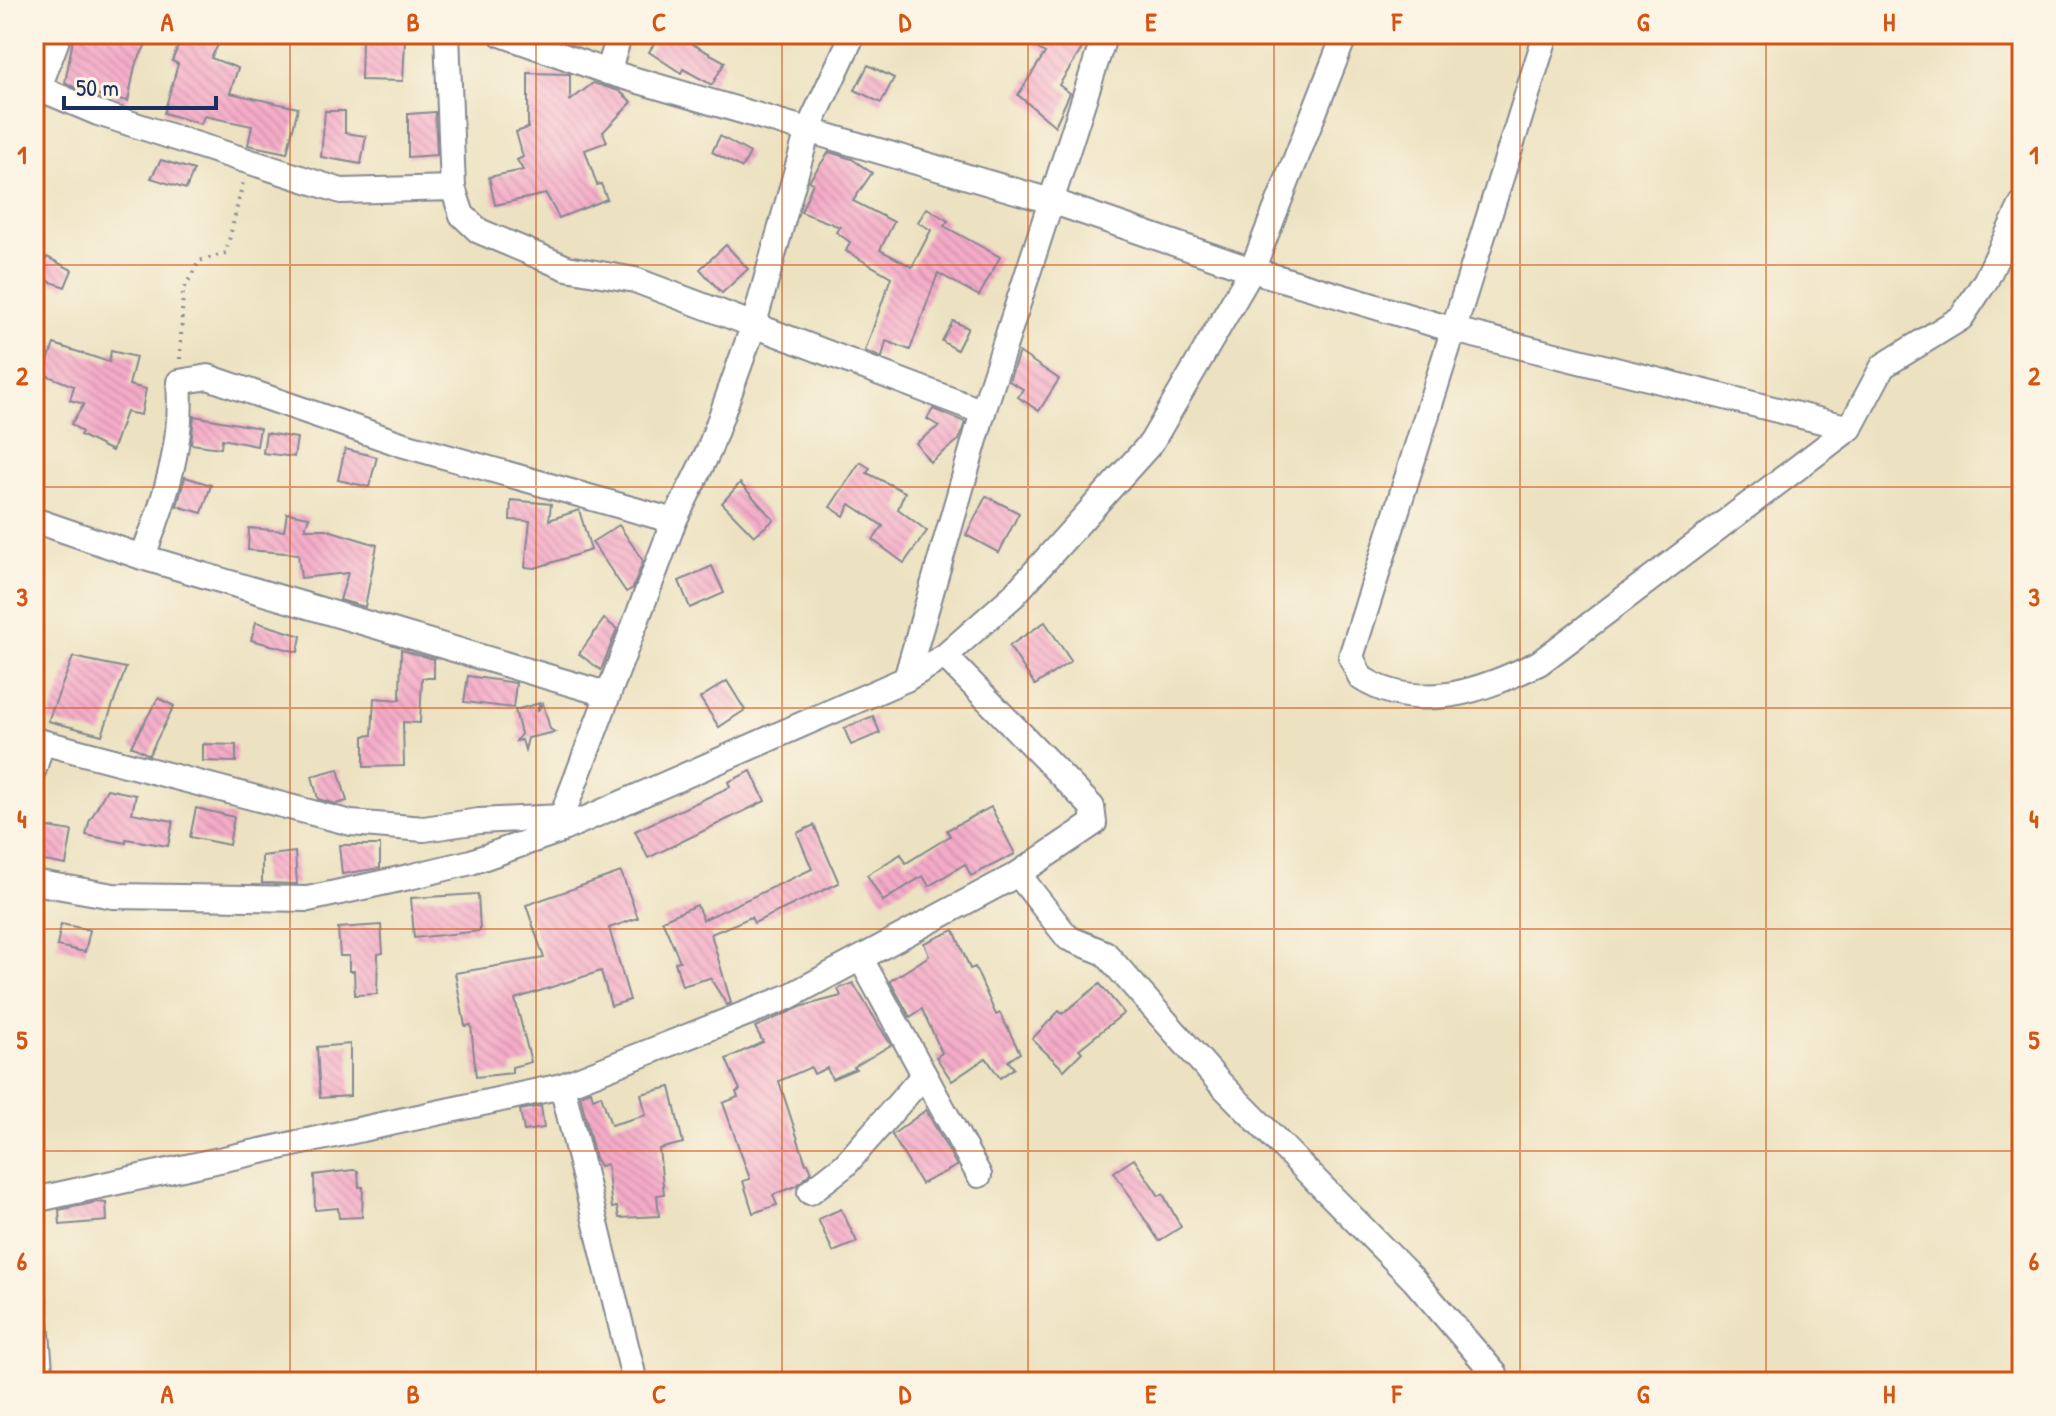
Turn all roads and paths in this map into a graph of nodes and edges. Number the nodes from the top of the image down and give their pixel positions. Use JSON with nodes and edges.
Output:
{"nodes":[{"id":1,"x":59,"y":34,"type":"edge"},
{"id":2,"x":447,"y":34,"type":"edge"},
{"id":3,"x":501,"y":34,"type":"edge"},
{"id":4,"x":620,"y":34,"type":"edge"},
{"id":5,"x":853,"y":34,"type":"edge"},
{"id":6,"x":1105,"y":34,"type":"edge"},
{"id":7,"x":1345,"y":34,"type":"edge"},
{"id":8,"x":1546,"y":34,"type":"edge"},
{"id":9,"x":608,"y":72,"type":"junction"},
{"id":10,"x":36,"y":92,"type":"edge"},
{"id":11,"x":808,"y":130,"type":"junction"},
{"id":12,"x":248,"y":161,"type":"junction"},
{"id":13,"x":453,"y":188,"type":"junction"},
{"id":14,"x":1054,"y":202,"type":"junction"},
{"id":15,"x":2022,"y":204,"type":"edge"},
{"id":16,"x":1252,"y":270,"type":"junction"},
{"id":17,"x":753,"y":327,"type":"junction"},
{"id":18,"x":1454,"y":330,"type":"junction"},
{"id":19,"x":179,"y":382,"type":"junction"},
{"id":20,"x":983,"y":412,"type":"junction"},
{"id":21,"x":1850,"y":428,"type":"junction"},
{"id":22,"x":34,"y":520,"type":"edge"},
{"id":23,"x":674,"y":521,"type":"junction"},
{"id":24,"x":142,"y":557,"type":"junction"},
{"id":25,"x":945,"y":656,"type":"junction"},
{"id":26,"x":906,"y":679,"type":"junction"},
{"id":27,"x":606,"y":694,"type":"junction"},
{"id":28,"x":38,"y":741,"type":"edge"},
{"id":29,"x":34,"y":769,"type":"edge"},
{"id":30,"x":559,"y":825,"type":"junction"},
{"id":31,"x":1018,"y":874,"type":"junction"},
{"id":32,"x":34,"y":882,"type":"edge"},
{"id":33,"x":861,"y":959,"type":"junction"},
{"id":34,"x":923,"y":1076,"type":"junction"},
{"id":35,"x":562,"y":1086,"type":"junction"},
{"id":36,"x":979,"y":1175,"type":"dead end"},
{"id":37,"x":810,"y":1192,"type":"dead end"},
{"id":38,"x":34,"y":1200,"type":"edge"},
{"id":39,"x":34,"y":1298,"type":"edge"},
{"id":40,"x":1495,"y":1374,"type":"dead end"},
{"id":41,"x":41,"y":1382,"type":"edge"},
{"id":42,"x":635,"y":1382,"type":"edge"}],
"edges":[{"from":1,"to":10,"type":"street"},
{"from":2,"to":13,"type":"street"},
{"from":3,"to":9,"type":"street"},
{"from":4,"to":9,"type":"street"},
{"from":5,"to":11,"type":"street"},
{"from":6,"to":14,"type":"street"},
{"from":7,"to":16,"type":"street"},
{"from":8,"to":18,"type":"street"},
{"from":9,"to":11,"type":"street"},
{"from":10,"to":12,"type":"street"},
{"from":11,"to":14,"type":"street"},
{"from":11,"to":17,"type":"street"},
{"from":12,"to":13,"type":"street"},
{"from":12,"to":19,"type":"path"},
{"from":13,"to":17,"type":"street"},
{"from":14,"to":16,"type":"street"},
{"from":14,"to":20,"type":"street"},
{"from":15,"to":21,"type":"street"},
{"from":16,"to":18,"type":"street"},
{"from":16,"to":25,"type":"street"},
{"from":17,"to":20,"type":"street"},
{"from":17,"to":23,"type":"street"},
{"from":18,"to":21,"type":"street"},
{"from":18,"to":21,"type":"street"},
{"from":19,"to":23,"type":"street"},
{"from":19,"to":24,"type":"street"},
{"from":20,"to":26,"type":"street"},
{"from":22,"to":24,"type":"street"},
{"from":23,"to":27,"type":"street"},
{"from":24,"to":27,"type":"street"},
{"from":25,"to":26,"type":"street"},
{"from":25,"to":31,"type":"street"},
{"from":26,"to":30,"type":"street"},
{"from":27,"to":30,"type":"street"},
{"from":28,"to":29,"type":"street"},
{"from":28,"to":30,"type":"street"},
{"from":30,"to":32,"type":"street"},
{"from":31,"to":33,"type":"street"},
{"from":31,"to":40,"type":"street"},
{"from":33,"to":34,"type":"street"},
{"from":33,"to":35,"type":"street"},
{"from":34,"to":36,"type":"street"},
{"from":34,"to":37,"type":"street"},
{"from":35,"to":38,"type":"street"},
{"from":35,"to":42,"type":"street"},
{"from":39,"to":41,"type":"street"}]}
